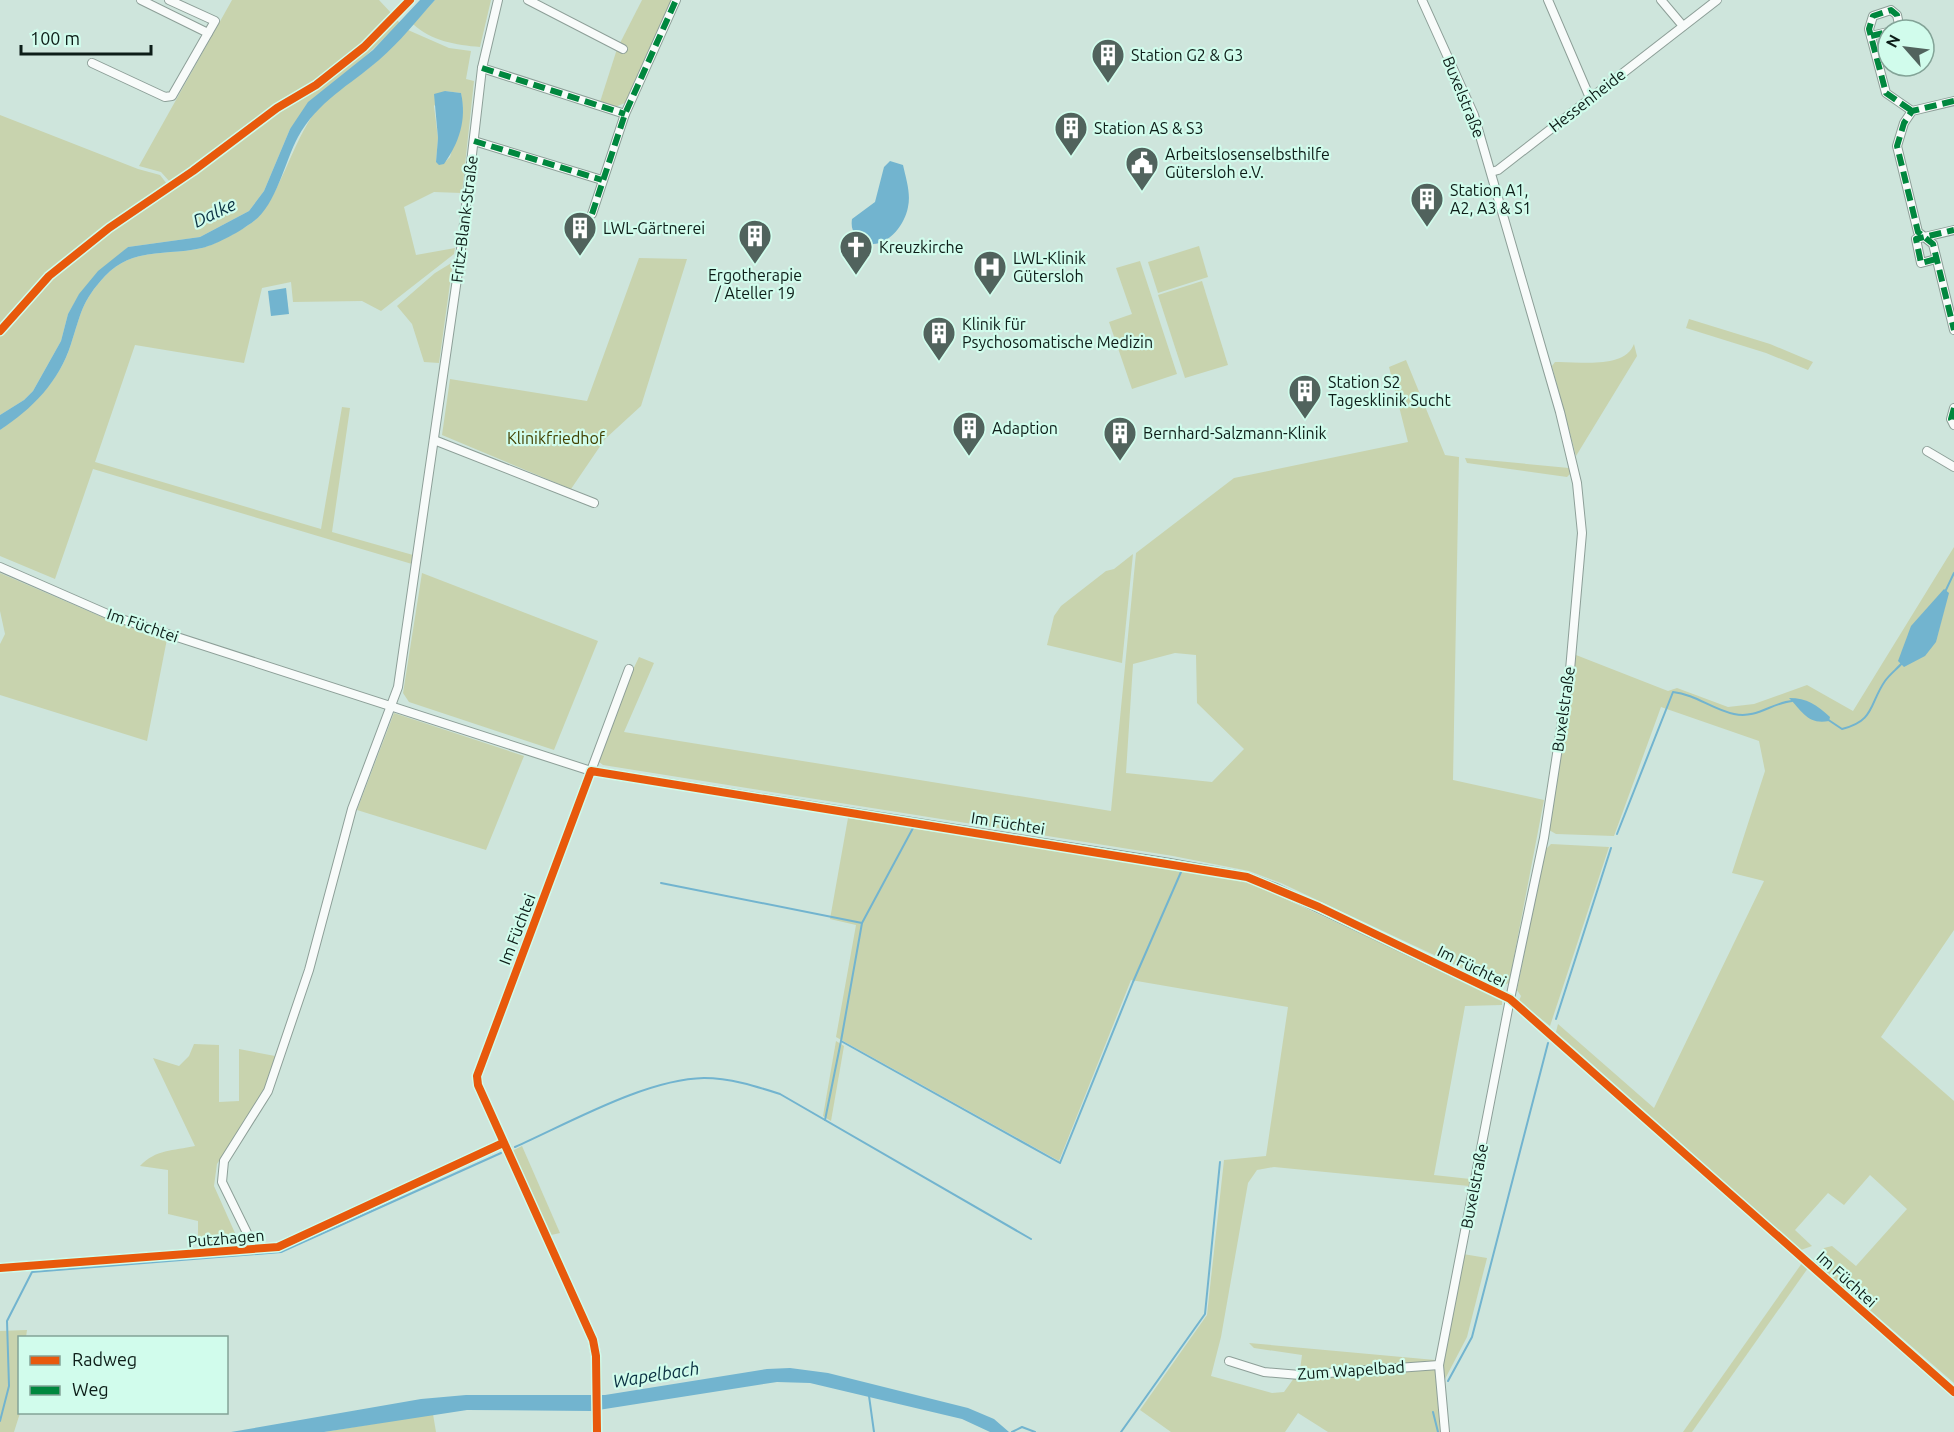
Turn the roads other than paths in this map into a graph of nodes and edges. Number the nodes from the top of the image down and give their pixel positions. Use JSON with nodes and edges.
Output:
{"nodes":[{"id":1,"x":141,"y":0,"type":"edge"},
{"id":2,"x":169,"y":0,"type":"edge"},
{"id":3,"x":498,"y":0,"type":"edge"},
{"id":4,"x":528,"y":0,"type":"edge"},
{"id":5,"x":676,"y":0,"type":"edge"},
{"id":6,"x":1422,"y":0,"type":"edge"},
{"id":7,"x":1548,"y":0,"type":"edge"},
{"id":8,"x":1661,"y":0,"type":"edge"},
{"id":9,"x":1717,"y":0,"type":"edge"},
{"id":10,"x":1898,"y":18,"type":"edge"},
{"id":11,"x":1683,"y":26,"type":"junction"},
{"id":12,"x":208,"y":33,"type":"junction"},
{"id":13,"x":1876,"y":35,"type":"edge"},
{"id":14,"x":1871,"y":36,"type":"junction"},
{"id":15,"x":622,"y":49,"type":"dead end"},
{"id":16,"x":92,"y":63,"type":"dead end"},
{"id":17,"x":482,"y":68,"type":"junction"},
{"id":18,"x":1590,"y":98,"type":"junction"},
{"id":19,"x":1954,"y":101,"type":"edge"},
{"id":20,"x":1912,"y":111,"type":"junction"},
{"id":21,"x":625,"y":114,"type":"junction"},
{"id":22,"x":474,"y":141,"type":"junction"},
{"id":23,"x":1491,"y":172,"type":"junction"},
{"id":24,"x":602,"y":180,"type":"junction"},
{"id":25,"x":592,"y":214,"type":"dead end"},
{"id":26,"x":1954,"y":230,"type":"edge"},
{"id":27,"x":1925,"y":238,"type":"junction"},
{"id":28,"x":1936,"y":259,"type":"junction"},
{"id":29,"x":1954,"y":330,"type":"edge"},
{"id":30,"x":1954,"y":408,"type":"edge"},
{"id":31,"x":1954,"y":425,"type":"edge"},
{"id":32,"x":434,"y":440,"type":"junction"},
{"id":33,"x":1927,"y":451,"type":"dead end"},
{"id":34,"x":1954,"y":467,"type":"edge"},
{"id":35,"x":594,"y":503,"type":"dead end"},
{"id":36,"x":0,"y":567,"type":"edge"},
{"id":37,"x":629,"y":669,"type":"dead end"},
{"id":38,"x":392,"y":706,"type":"junction"},
{"id":39,"x":591,"y":771,"type":"junction"},
{"id":40,"x":1510,"y":999,"type":"junction"},
{"id":41,"x":503,"y":1143,"type":"junction"},
{"id":42,"x":252,"y":1250,"type":"junction"},
{"id":43,"x":0,"y":1268,"type":"edge"},
{"id":44,"x":1229,"y":1361,"type":"dead end"},
{"id":45,"x":1439,"y":1365,"type":"junction"},
{"id":46,"x":1954,"y":1392,"type":"edge"},
{"id":47,"x":597,"y":1432,"type":"edge"},
{"id":48,"x":1445,"y":1432,"type":"edge"}],
"edges":[{"from":1,"to":12,"type":"street"},
{"from":2,"to":12,"type":"street"},
{"from":3,"to":17,"type":"street","name":"Fritz-Blank-Straße"},
{"from":4,"to":15,"type":"street"},
{"from":5,"to":21,"type":"street"},
{"from":6,"to":23,"type":"street","name":"Buxelstraße"},
{"from":7,"to":18,"type":"street"},
{"from":8,"to":11,"type":"street"},
{"from":9,"to":11,"type":"street","name":"Hessenheide"},
{"from":10,"to":14,"type":"street"},
{"from":11,"to":18,"type":"street","name":"Hessenheide"},
{"from":12,"to":16,"type":"street"},
{"from":13,"to":14,"type":"street"},
{"from":14,"to":20,"type":"street"},
{"from":17,"to":21,"type":"street"},
{"from":17,"to":22,"type":"street","name":"Fritz-Blank-Straße"},
{"from":18,"to":23,"type":"street","name":"Hessenheide"},
{"from":19,"to":20,"type":"street"},
{"from":20,"to":27,"type":"street"},
{"from":21,"to":24,"type":"street"},
{"from":22,"to":24,"type":"street"},
{"from":22,"to":32,"type":"street","name":"Fritz-Blank-Straße"},
{"from":23,"to":40,"type":"street","name":"Buxelstraße"},
{"from":24,"to":25,"type":"street"},
{"from":26,"to":27,"type":"street"},
{"from":27,"to":28,"type":"street"},
{"from":27,"to":28,"type":"street"},
{"from":28,"to":29,"type":"street"},
{"from":30,"to":31,"type":"street"},
{"from":32,"to":35,"type":"street"},
{"from":32,"to":38,"type":"street","name":"Fritz-Blank-Straße"},
{"from":33,"to":34,"type":"street"},
{"from":36,"to":38,"type":"street","name":"Im Füchtei"},
{"from":37,"to":39,"type":"street","name":"Im Füchtei"},
{"from":38,"to":39,"type":"street","name":"Im Füchtei"},
{"from":38,"to":42,"type":"street"},
{"from":39,"to":40,"type":"street","name":"Im Füchtei"},
{"from":39,"to":41,"type":"street","name":"Im Füchtei"},
{"from":40,"to":45,"type":"street","name":"Buxelstraße"},
{"from":40,"to":46,"type":"street","name":"Im Füchtei"},
{"from":41,"to":42,"type":"street","name":"Putzhagen"},
{"from":41,"to":47,"type":"street","name":"Im Füchtei"},
{"from":42,"to":43,"type":"street","name":"Putzhagen"},
{"from":44,"to":45,"type":"street","name":"Zum Wapelbad"},
{"from":45,"to":48,"type":"street","name":"Buxelstraße"}]}
